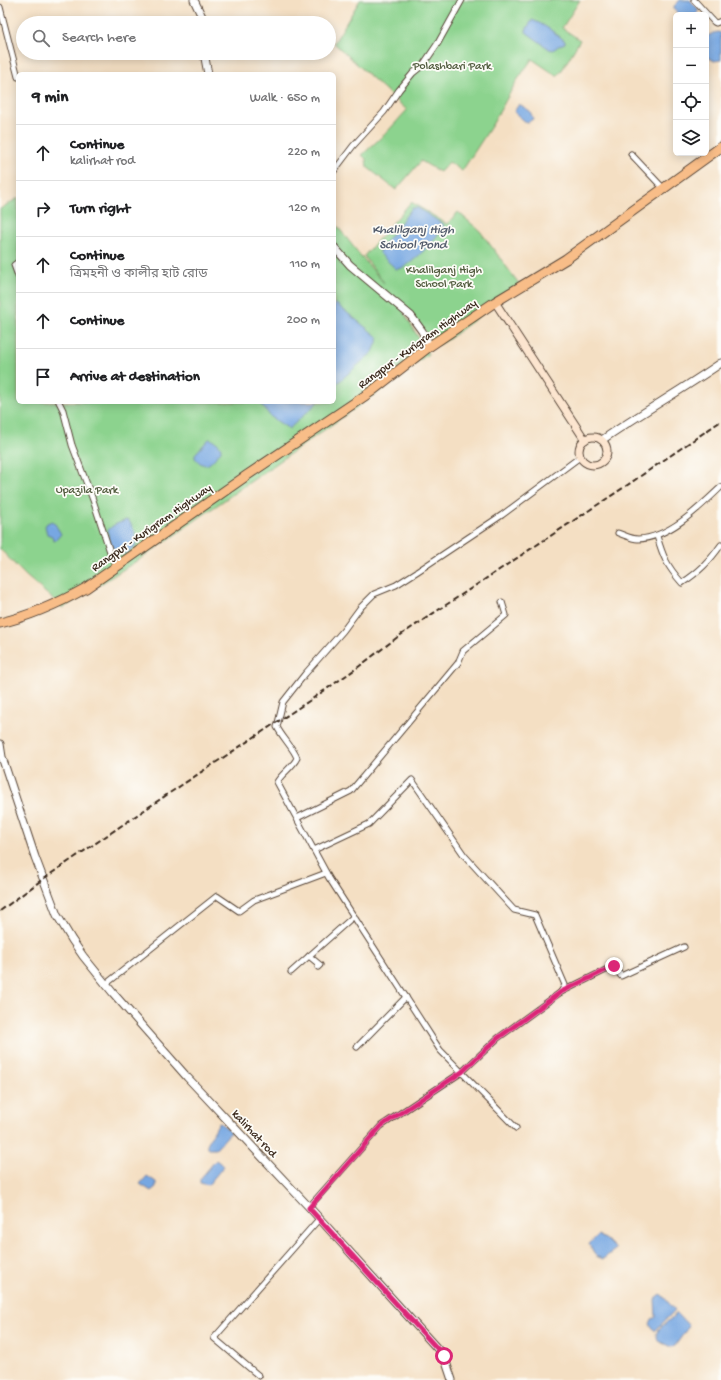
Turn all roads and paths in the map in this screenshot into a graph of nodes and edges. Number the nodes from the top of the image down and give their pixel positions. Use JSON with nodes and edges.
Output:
{"nodes":[{"id":1,"x":194,"y":0,"type":"edge"},
{"id":2,"x":462,"y":0,"type":"edge"},
{"id":3,"x":694,"y":0,"type":"edge"},
{"id":4,"x":0,"y":7,"type":"edge"},
{"id":5,"x":202,"y":16,"type":"edge"},
{"id":6,"x":721,"y":21,"type":"edge"},
{"id":7,"x":205,"y":60,"type":"edge"},
{"id":8,"x":17,"y":72,"type":"edge"},
{"id":9,"x":208,"y":72,"type":"edge"},
{"id":10,"x":721,"y":146,"type":"edge"},
{"id":11,"x":631,"y":154,"type":"dead end"},
{"id":12,"x":336,"y":168,"type":"edge"},
{"id":13,"x":663,"y":188,"type":"junction"},
{"id":14,"x":336,"y":249,"type":"edge"},
{"id":15,"x":494,"y":302,"type":"junction"},
{"id":16,"x":430,"y":346,"type":"junction"},
{"id":17,"x":721,"y":363,"type":"edge"},
{"id":18,"x":60,"y":404,"type":"edge"},
{"id":19,"x":585,"y":440,"type":"junction"},
{"id":20,"x":602,"y":440,"type":"junction"},
{"id":21,"x":580,"y":456,"type":"junction"},
{"id":22,"x":721,"y":487,"type":"edge"},
{"id":23,"x":716,"y":492,"type":"junction"},
{"id":24,"x":721,"y":497,"type":"edge"},
{"id":25,"x":618,"y":533,"type":"dead end"},
{"id":26,"x":657,"y":536,"type":"junction"},
{"id":27,"x":721,"y":545,"type":"edge"},
{"id":28,"x":118,"y":566,"type":"junction"},
{"id":29,"x":502,"y":602,"type":"dead end"},
{"id":30,"x":0,"y":623,"type":"edge"},
{"id":31,"x":0,"y":744,"type":"edge"},
{"id":32,"x":297,"y":818,"type":"junction"},
{"id":33,"x":314,"y":850,"type":"junction"},
{"id":34,"x":326,"y":873,"type":"junction"},
{"id":35,"x":354,"y":916,"type":"junction"},
{"id":36,"x":684,"y":947,"type":"dead end"},
{"id":37,"x":309,"y":956,"type":"junction"},
{"id":38,"x":318,"y":967,"type":"dead end"},
{"id":39,"x":291,"y":972,"type":"dead end"},
{"id":40,"x":106,"y":984,"type":"junction"},
{"id":41,"x":561,"y":992,"type":"junction"},
{"id":42,"x":406,"y":997,"type":"junction"},
{"id":43,"x":357,"y":1047,"type":"dead end"},
{"id":44,"x":462,"y":1072,"type":"junction"},
{"id":45,"x":516,"y":1128,"type":"dead end"},
{"id":46,"x":309,"y":1208,"type":"junction"},
{"id":47,"x":319,"y":1219,"type":"junction"},
{"id":48,"x":259,"y":1376,"type":"dead end"},
{"id":49,"x":452,"y":1380,"type":"edge"}],
"edges":[{"from":1,"to":5,"type":"street"},
{"from":2,"to":12,"type":"street"},
{"from":3,"to":6,"type":"street"},
{"from":4,"to":8,"type":"street"},
{"from":7,"to":9,"type":"street"},
{"from":10,"to":13,"type":"highway","name":"Rangpur - Kurigram Highway"},
{"from":11,"to":13,"type":"street"},
{"from":13,"to":15,"type":"highway","name":"Rangpur - Kurigram Highway"},
{"from":14,"to":16,"type":"street"},
{"from":15,"to":16,"type":"highway","name":"Rangpur - Kurigram Highway"},
{"from":15,"to":19,"type":"main road"},
{"from":16,"to":28,"type":"highway","name":"Rangpur - Kurigram Highway"},
{"from":17,"to":20,"type":"street"},
{"from":18,"to":28,"type":"street"},
{"from":19,"to":20,"type":"main road"},
{"from":19,"to":21,"type":"main road"},
{"from":20,"to":21,"type":"main road"},
{"from":21,"to":32,"type":"street"},
{"from":22,"to":23,"type":"street"},
{"from":23,"to":24,"type":"street"},
{"from":23,"to":26,"type":"street"},
{"from":25,"to":26,"type":"street"},
{"from":26,"to":27,"type":"street"},
{"from":28,"to":30,"type":"highway","name":"Rangpur - Kurigram Highway"},
{"from":29,"to":32,"type":"street"},
{"from":31,"to":40,"type":"street","name":"kalirhat rod"},
{"from":32,"to":33,"type":"street"},
{"from":33,"to":34,"type":"street"},
{"from":33,"to":41,"type":"street"},
{"from":34,"to":35,"type":"street"},
{"from":34,"to":40,"type":"street"},
{"from":35,"to":37,"type":"street"},
{"from":35,"to":42,"type":"street"},
{"from":36,"to":41,"type":"street"},
{"from":37,"to":38,"type":"street"},
{"from":37,"to":39,"type":"street"},
{"from":40,"to":46,"type":"street","name":"kalirhat rod"},
{"from":41,"to":44,"type":"street"},
{"from":42,"to":43,"type":"street"},
{"from":42,"to":44,"type":"street"},
{"from":44,"to":45,"type":"street"},
{"from":44,"to":46,"type":"street"},
{"from":46,"to":47,"type":"street","name":"kalirhat rod"},
{"from":47,"to":48,"type":"street"},
{"from":47,"to":49,"type":"street","name":"kalirhat rod"}]}
